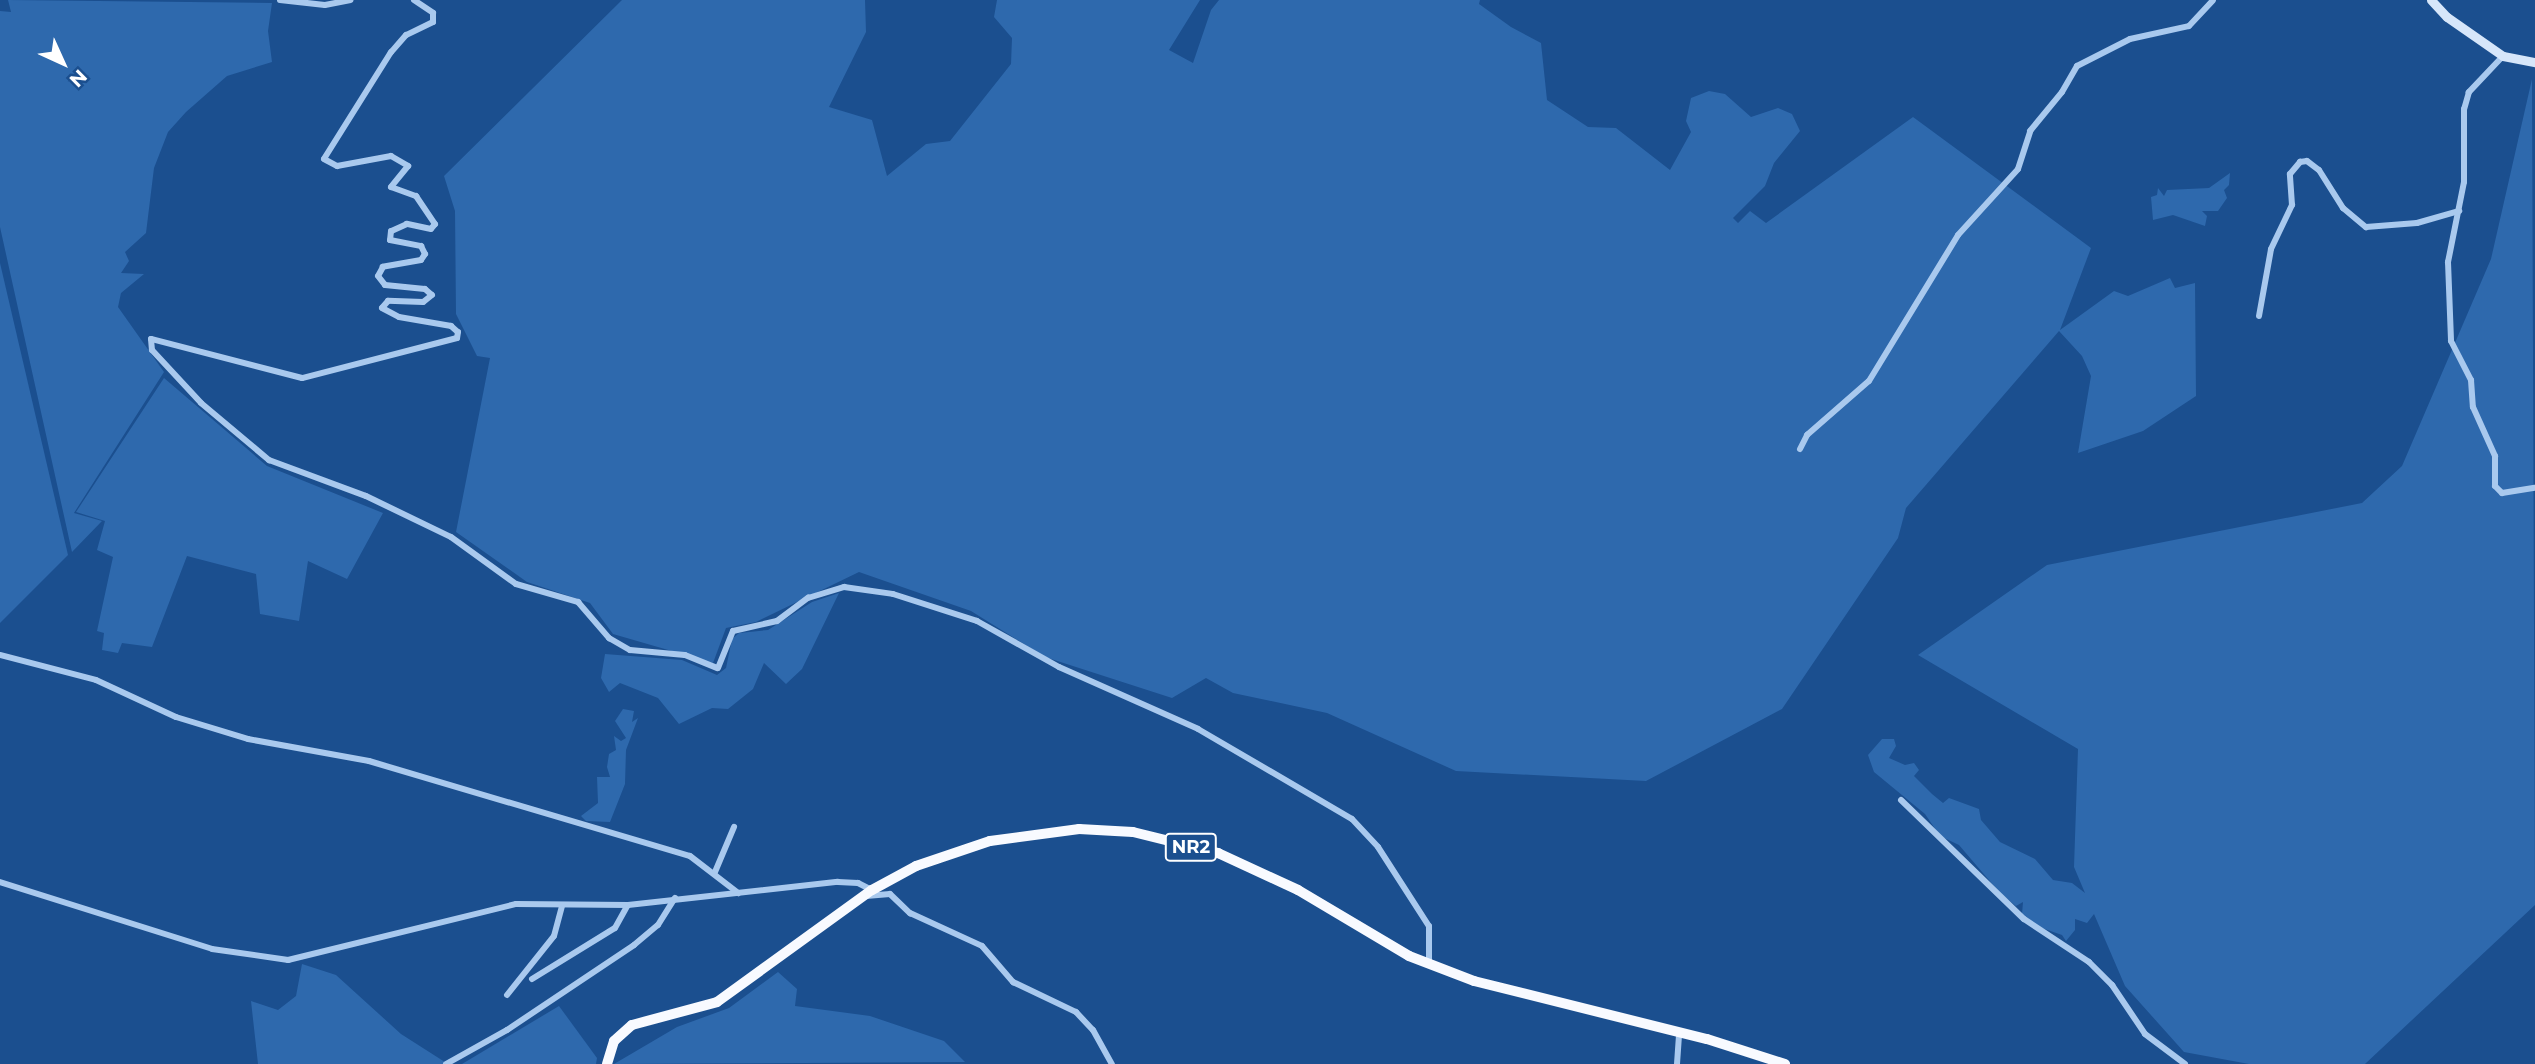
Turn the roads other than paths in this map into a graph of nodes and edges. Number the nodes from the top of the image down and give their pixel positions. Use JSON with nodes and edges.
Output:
{"nodes":[{"id":1,"x":280,"y":0,"type":"edge"},
{"id":2,"x":351,"y":0,"type":"edge"},
{"id":3,"x":414,"y":0,"type":"edge"},
{"id":4,"x":2213,"y":0,"type":"edge"},
{"id":5,"x":2431,"y":0,"type":"edge"},
{"id":6,"x":2503,"y":56,"type":"junction"},
{"id":7,"x":2535,"y":62,"type":"edge"},
{"id":8,"x":2459,"y":211,"type":"junction"},
{"id":9,"x":2259,"y":316,"type":"dead end"},
{"id":10,"x":1800,"y":449,"type":"dead end"},
{"id":11,"x":2535,"y":488,"type":"edge"},
{"id":12,"x":0,"y":655,"type":"edge"},
{"id":13,"x":1901,"y":800,"type":"dead end"},
{"id":14,"x":734,"y":827,"type":"dead end"},
{"id":15,"x":715,"y":872,"type":"junction"},
{"id":16,"x":0,"y":883,"type":"edge"},
{"id":17,"x":738,"y":893,"type":"junction"},
{"id":18,"x":867,"y":893,"type":"junction"},
{"id":19,"x":674,"y":898,"type":"junction"},
{"id":20,"x":562,"y":905,"type":"junction"},
{"id":21,"x":628,"y":905,"type":"junction"},
{"id":22,"x":1429,"y":964,"type":"junction"},
{"id":23,"x":532,"y":979,"type":"dead end"},
{"id":24,"x":507,"y":995,"type":"dead end"},
{"id":25,"x":1679,"y":1033,"type":"junction"},
{"id":26,"x":608,"y":1062,"type":"edge"},
{"id":27,"x":446,"y":1064,"type":"edge"},
{"id":28,"x":1112,"y":1064,"type":"edge"},
{"id":29,"x":1676,"y":1064,"type":"edge"},
{"id":30,"x":1786,"y":1064,"type":"edge"},
{"id":31,"x":2185,"y":1064,"type":"edge"}],
"edges":[{"from":1,"to":2,"type":"street"},
{"from":3,"to":22,"type":"street"},
{"from":4,"to":10,"type":"street"},
{"from":5,"to":6,"type":"main road"},
{"from":6,"to":7,"type":"main road"},
{"from":6,"to":8,"type":"street"},
{"from":8,"to":9,"type":"street"},
{"from":8,"to":11,"type":"street"},
{"from":12,"to":15,"type":"street"},
{"from":13,"to":31,"type":"street"},
{"from":14,"to":15,"type":"street"},
{"from":15,"to":17,"type":"street"},
{"from":16,"to":20,"type":"street"},
{"from":17,"to":18,"type":"street"},
{"from":17,"to":19,"type":"street"},
{"from":18,"to":22,"type":"highway","number":"NR2"},
{"from":18,"to":26,"type":"highway","number":"NR2"},
{"from":18,"to":28,"type":"street"},
{"from":19,"to":21,"type":"street"},
{"from":19,"to":27,"type":"street"},
{"from":20,"to":21,"type":"street"},
{"from":20,"to":24,"type":"street"},
{"from":21,"to":23,"type":"street"},
{"from":22,"to":25,"type":"highway","number":"NR2"},
{"from":25,"to":29,"type":"street"},
{"from":25,"to":30,"type":"highway","number":"NR2"}]}
